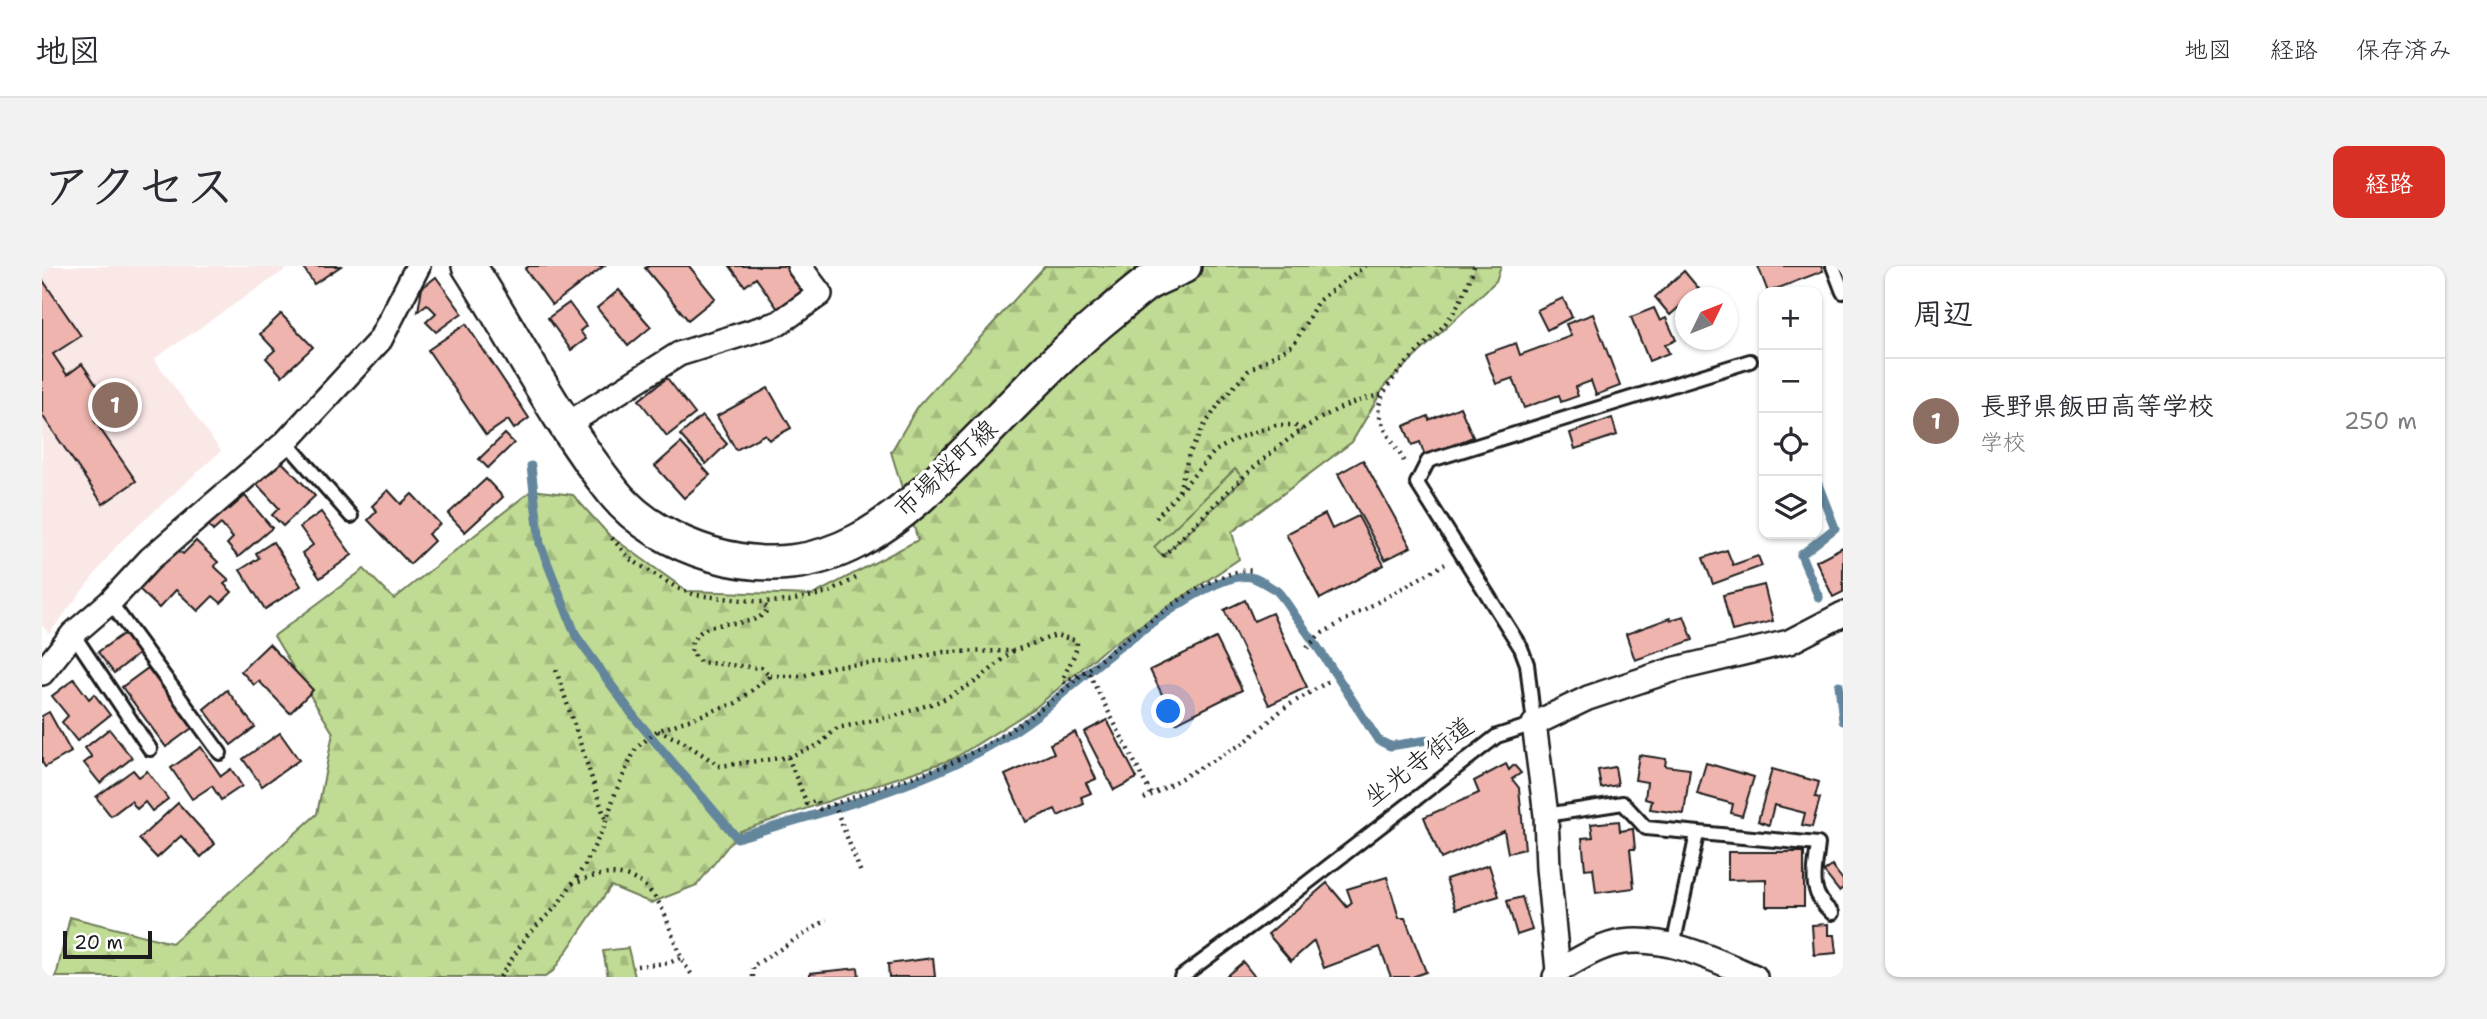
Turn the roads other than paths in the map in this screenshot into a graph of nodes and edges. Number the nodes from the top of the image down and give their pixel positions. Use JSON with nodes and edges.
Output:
{"nodes":[{"id":1,"x":418,"y":266,"type":"edge"},
{"id":2,"x":469,"y":266,"type":"edge"},
{"id":3,"x":799,"y":266,"type":"edge"},
{"id":4,"x":1184,"y":266,"type":"edge"},
{"id":5,"x":1833,"y":266,"type":"edge"},
{"id":6,"x":1843,"y":292,"type":"edge"},
{"id":7,"x":1750,"y":361,"type":"dead end"},
{"id":8,"x":566,"y":425,"type":"junction"},
{"id":9,"x":286,"y":442,"type":"junction"},
{"id":10,"x":351,"y":516,"type":"dead end"},
{"id":11,"x":110,"y":602,"type":"junction"},
{"id":12,"x":1843,"y":614,"type":"edge"},
{"id":13,"x":73,"y":634,"type":"junction"},
{"id":14,"x":42,"y":673,"type":"edge"},
{"id":15,"x":1534,"y":724,"type":"junction"},
{"id":16,"x":150,"y":750,"type":"dead end"},
{"id":17,"x":220,"y":753,"type":"dead end"},
{"id":18,"x":1546,"y":815,"type":"junction"},
{"id":19,"x":1697,"y":834,"type":"junction"},
{"id":20,"x":1832,"y":913,"type":"dead end"},
{"id":21,"x":1673,"y":946,"type":"junction"},
{"id":22,"x":1557,"y":974,"type":"edge"},
{"id":23,"x":1181,"y":977,"type":"edge"},
{"id":24,"x":1755,"y":977,"type":"edge"}],
"edges":[{"from":1,"to":9,"type":"street"},
{"from":2,"to":8,"type":"main road","name":"市場桜町線"},
{"from":3,"to":8,"type":"street"},
{"from":4,"to":8,"type":"main road","name":"市場桜町線"},
{"from":5,"to":6,"type":"lane"},
{"from":7,"to":15,"type":"lane"},
{"from":9,"to":10,"type":"lane"},
{"from":9,"to":11,"type":"street"},
{"from":11,"to":13,"type":"street"},
{"from":11,"to":17,"type":"lane"},
{"from":12,"to":15,"type":"street","name":"坐光寺街道"},
{"from":13,"to":14,"type":"street"},
{"from":13,"to":16,"type":"lane"},
{"from":15,"to":18,"type":"street"},
{"from":15,"to":23,"type":"lane","name":"坐光寺街道"},
{"from":18,"to":19,"type":"lane"},
{"from":18,"to":22,"type":"street"},
{"from":19,"to":20,"type":"lane"},
{"from":19,"to":21,"type":"lane"},
{"from":21,"to":22,"type":"street"},
{"from":21,"to":24,"type":"street"}]}
